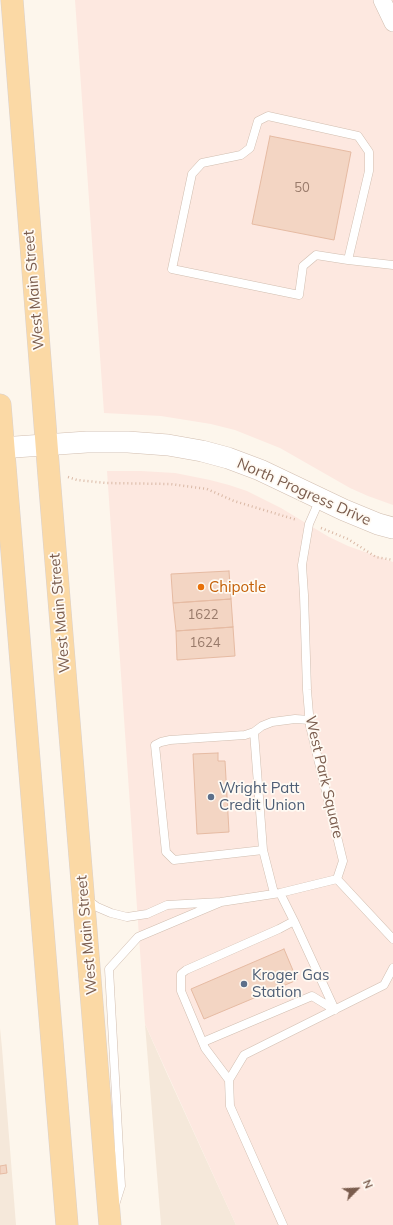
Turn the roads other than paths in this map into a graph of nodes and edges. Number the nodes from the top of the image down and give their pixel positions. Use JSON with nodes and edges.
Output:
{"nodes":[{"id":1,"x":12,"y":0,"type":"edge"},
{"id":2,"x":382,"y":0,"type":"edge"},
{"id":3,"x":393,"y":23,"type":"edge"},
{"id":4,"x":348,"y":260,"type":"junction"},
{"id":5,"x":393,"y":265,"type":"edge"},
{"id":6,"x":0,"y":405,"type":"edge"},
{"id":7,"x":47,"y":444,"type":"junction"},
{"id":8,"x":9,"y":447,"type":"edge"},
{"id":9,"x":320,"y":498,"type":"junction"},
{"id":10,"x":393,"y":528,"type":"edge"},
{"id":11,"x":310,"y":720,"type":"junction"},
{"id":12,"x":254,"y":732,"type":"junction"},
{"id":13,"x":263,"y":850,"type":"junction"},
{"id":14,"x":337,"y":879,"type":"junction"},
{"id":15,"x":276,"y":893,"type":"junction"},
{"id":16,"x":83,"y":897,"type":"junction"},
{"id":17,"x":221,"y":902,"type":"junction"},
{"id":18,"x":294,"y":921,"type":"junction"},
{"id":19,"x":393,"y":939,"type":"edge"},
{"id":20,"x":393,"y":968,"type":"edge"},
{"id":21,"x":335,"y":1010,"type":"junction"},
{"id":22,"x":203,"y":1042,"type":"junction"},
{"id":23,"x":229,"y":1080,"type":"junction"},
{"id":24,"x":110,"y":1223,"type":"edge"},
{"id":25,"x":67,"y":1225,"type":"edge"},
{"id":26,"x":283,"y":1225,"type":"edge"}],
"edges":[{"from":1,"to":7,"type":"main road","name":"West Main Street"},
{"from":2,"to":3,"type":"street"},
{"from":4,"to":4,"type":"lane"},
{"from":4,"to":5,"type":"lane"},
{"from":6,"to":8,"type":"main road"},
{"from":7,"to":8,"type":"street","name":"North Progress Drive"},
{"from":7,"to":9,"type":"street","name":"North Progress Drive"},
{"from":7,"to":16,"type":"main road","name":"West Main Street"},
{"from":8,"to":25,"type":"main road"},
{"from":9,"to":10,"type":"street","name":"North Progress Drive"},
{"from":9,"to":11,"type":"lane","name":"West Park Square"},
{"from":11,"to":12,"type":"lane"},
{"from":11,"to":14,"type":"lane","name":"West Park Square"},
{"from":12,"to":13,"type":"lane"},
{"from":12,"to":13,"type":"lane"},
{"from":13,"to":15,"type":"lane"},
{"from":14,"to":15,"type":"lane"},
{"from":14,"to":19,"type":"lane"},
{"from":15,"to":17,"type":"lane"},
{"from":15,"to":18,"type":"lane"},
{"from":16,"to":17,"type":"lane"},
{"from":16,"to":24,"type":"main road","name":"West Main Street"},
{"from":17,"to":24,"type":"lane"},
{"from":18,"to":21,"type":"lane"},
{"from":18,"to":22,"type":"lane"},
{"from":20,"to":21,"type":"lane"},
{"from":21,"to":22,"type":"lane"},
{"from":21,"to":23,"type":"lane"},
{"from":22,"to":23,"type":"lane"},
{"from":23,"to":26,"type":"lane"}]}
